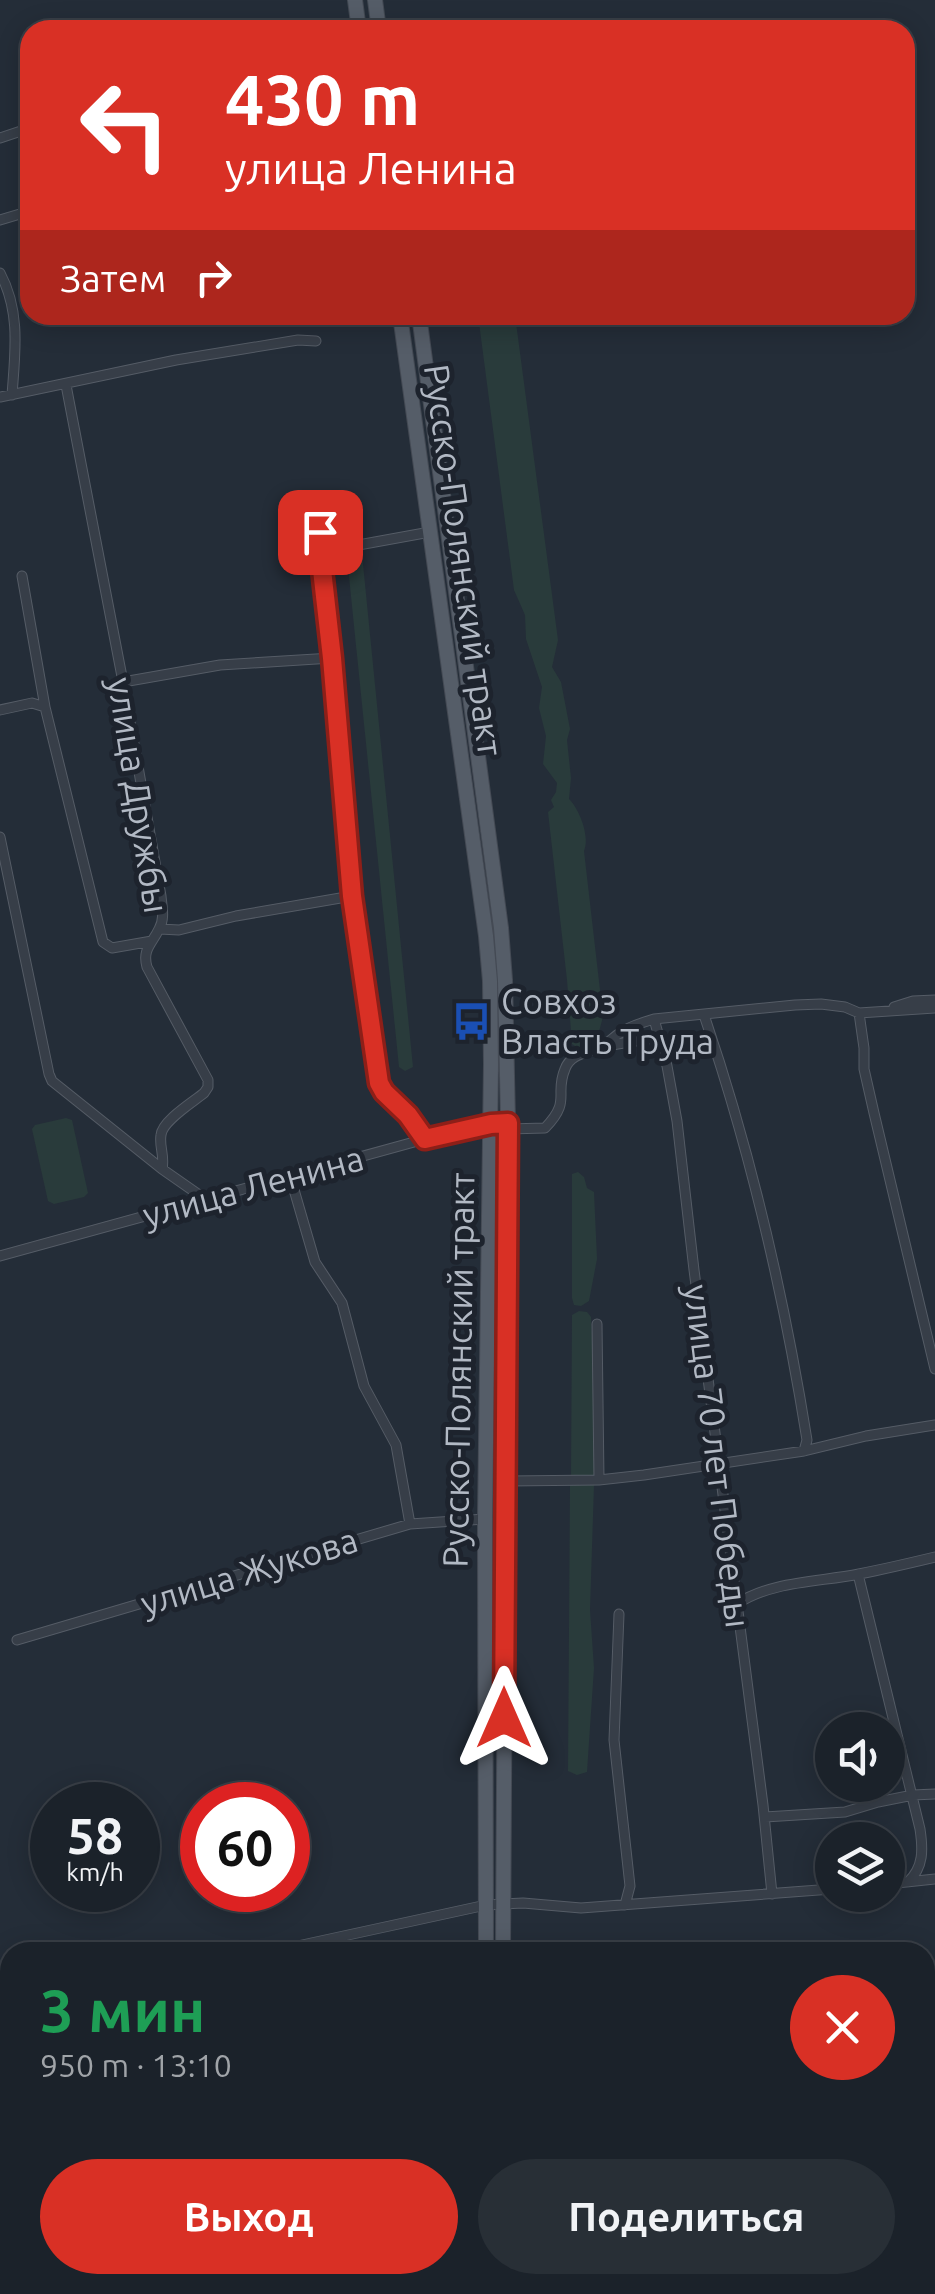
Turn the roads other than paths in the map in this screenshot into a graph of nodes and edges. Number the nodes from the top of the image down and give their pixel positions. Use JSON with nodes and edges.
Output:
{"nodes":[{"id":1,"x":0,"y":273,"type":"edge"},
{"id":2,"x":401,"y":325,"type":"edge"},
{"id":3,"x":420,"y":325,"type":"edge"},
{"id":4,"x":316,"y":341,"type":"dead end"},
{"id":5,"x":66,"y":385,"type":"junction"},
{"id":6,"x":12,"y":395,"type":"junction"},
{"id":7,"x":0,"y":397,"type":"edge"},
{"id":8,"x":323,"y":514,"type":"dead end"},
{"id":9,"x":430,"y":532,"type":"junction"},
{"id":10,"x":320,"y":552,"type":"junction"},
{"id":11,"x":22,"y":576,"type":"dead end"},
{"id":12,"x":332,"y":658,"type":"junction"},
{"id":13,"x":123,"y":682,"type":"junction"},
{"id":14,"x":45,"y":707,"type":"junction"},
{"id":15,"x":0,"y":710,"type":"edge"},
{"id":16,"x":0,"y":837,"type":"edge"},
{"id":17,"x":352,"y":896,"type":"junction"},
{"id":18,"x":160,"y":928,"type":"junction"},
{"id":19,"x":152,"y":940,"type":"junction"},
{"id":20,"x":935,"y":1000,"type":"edge"},
{"id":21,"x":935,"y":1008,"type":"edge"},
{"id":22,"x":880,"y":1011,"type":"junction"},
{"id":23,"x":858,"y":1012,"type":"junction"},
{"id":24,"x":704,"y":1015,"type":"junction"},
{"id":25,"x":654,"y":1019,"type":"junction"},
{"id":26,"x":659,"y":1037,"type":"junction"},
{"id":27,"x":603,"y":1046,"type":"junction"},
{"id":28,"x":491,"y":1124,"type":"junction"},
{"id":29,"x":508,"y":1126,"type":"junction"},
{"id":30,"x":425,"y":1139,"type":"junction"},
{"id":31,"x":162,"y":1169,"type":"junction"},
{"id":32,"x":290,"y":1176,"type":"junction"},
{"id":33,"x":204,"y":1199,"type":"junction"},
{"id":34,"x":0,"y":1256,"type":"edge"},
{"id":35,"x":597,"y":1324,"type":"dead end"},
{"id":36,"x":935,"y":1369,"type":"edge"},
{"id":37,"x":935,"y":1424,"type":"edge"},
{"id":38,"x":804,"y":1452,"type":"junction"},
{"id":39,"x":719,"y":1464,"type":"junction"},
{"id":40,"x":599,"y":1480,"type":"junction"},
{"id":41,"x":506,"y":1481,"type":"junction"},
{"id":42,"x":485,"y":1519,"type":"junction"},
{"id":43,"x":410,"y":1524,"type":"junction"},
{"id":44,"x":935,"y":1557,"type":"edge"},
{"id":45,"x":858,"y":1574,"type":"junction"},
{"id":46,"x":738,"y":1604,"type":"junction"},
{"id":47,"x":618,"y":1614,"type":"dead end"},
{"id":48,"x":17,"y":1640,"type":"dead end"},
{"id":49,"x":935,"y":1794,"type":"edge"},
{"id":50,"x":913,"y":1795,"type":"junction"},
{"id":51,"x":765,"y":1817,"type":"junction"},
{"id":52,"x":935,"y":1879,"type":"edge"},
{"id":53,"x":905,"y":1882,"type":"edge"},
{"id":54,"x":908,"y":1882,"type":"junction"},
{"id":55,"x":815,"y":1890,"type":"edge"},
{"id":56,"x":772,"y":1894,"type":"junction"},
{"id":57,"x":504,"y":1903,"type":"junction"},
{"id":58,"x":486,"y":1905,"type":"junction"},
{"id":59,"x":625,"y":1905,"type":"junction"},
{"id":60,"x":316,"y":1942,"type":"edge"},
{"id":61,"x":486,"y":1942,"type":"edge"},
{"id":62,"x":503,"y":1942,"type":"edge"}],
"edges":[{"from":1,"to":6,"type":"street"},
{"from":2,"to":9,"type":"main road","name":"Русско-Полянский тракт"},
{"from":3,"to":29,"type":"main road","name":"Русско-Полянский тракт"},
{"from":4,"to":5,"type":"street"},
{"from":5,"to":6,"type":"street"},
{"from":5,"to":13,"type":"street","name":"улица Дружбы"},
{"from":6,"to":7,"type":"street"},
{"from":8,"to":10,"type":"street"},
{"from":9,"to":10,"type":"street"},
{"from":9,"to":28,"type":"main road","name":"Русско-Полянский тракт"},
{"from":10,"to":12,"type":"street"},
{"from":11,"to":14,"type":"street"},
{"from":12,"to":13,"type":"street"},
{"from":12,"to":17,"type":"street"},
{"from":13,"to":18,"type":"street","name":"улица Дружбы"},
{"from":14,"to":15,"type":"street"},
{"from":14,"to":19,"type":"street"},
{"from":16,"to":31,"type":"street"},
{"from":17,"to":18,"type":"street"},
{"from":17,"to":30,"type":"street"},
{"from":18,"to":19,"type":"street","name":"улица Дружбы"},
{"from":19,"to":31,"type":"street","name":"улица Дружбы"},
{"from":20,"to":22,"type":"street"},
{"from":21,"to":22,"type":"street"},
{"from":22,"to":23,"type":"street"},
{"from":23,"to":24,"type":"street"},
{"from":23,"to":36,"type":"street"},
{"from":24,"to":25,"type":"street"},
{"from":24,"to":38,"type":"street"},
{"from":25,"to":26,"type":"street","name":"улица 70 лет Победы"},
{"from":25,"to":27,"type":"street"},
{"from":26,"to":27,"type":"street"},
{"from":26,"to":39,"type":"street","name":"улица 70 лет Победы"},
{"from":27,"to":29,"type":"street","name":"улица Ленина"},
{"from":28,"to":29,"type":"street","name":"улица Ленина"},
{"from":28,"to":30,"type":"street","name":"улица Ленина"},
{"from":28,"to":42,"type":"main road","name":"Русско-Полянский тракт"},
{"from":29,"to":41,"type":"main road","name":"Русско-Полянский тракт"},
{"from":30,"to":32,"type":"street","name":"улица Ленина"},
{"from":31,"to":33,"type":"street"},
{"from":32,"to":33,"type":"street","name":"улица Ленина"},
{"from":32,"to":43,"type":"street"},
{"from":33,"to":34,"type":"street","name":"улица Ленина"},
{"from":35,"to":40,"type":"street"},
{"from":37,"to":38,"type":"street"},
{"from":38,"to":39,"type":"street"},
{"from":39,"to":40,"type":"street"},
{"from":39,"to":46,"type":"street","name":"улица 70 лет Победы"},
{"from":40,"to":41,"type":"street"},
{"from":41,"to":57,"type":"main road","name":"Русско-Полянский тракт"},
{"from":42,"to":43,"type":"street","name":"улица Жукова"},
{"from":42,"to":58,"type":"main road","name":"Русско-Полянский тракт"},
{"from":43,"to":48,"type":"street","name":"улица Жукова"},
{"from":44,"to":45,"type":"street"},
{"from":45,"to":46,"type":"street"},
{"from":45,"to":50,"type":"street"},
{"from":46,"to":51,"type":"street","name":"улица 70 лет Победы"},
{"from":47,"to":59,"type":"street"},
{"from":49,"to":50,"type":"street"},
{"from":50,"to":51,"type":"street"},
{"from":50,"to":54,"type":"street"},
{"from":51,"to":56,"type":"street","name":"улица 70 лет Победы"},
{"from":52,"to":54,"type":"street"},
{"from":53,"to":54,"type":"street"},
{"from":55,"to":56,"type":"street"},
{"from":56,"to":59,"type":"street"},
{"from":57,"to":58,"type":"street"},
{"from":57,"to":59,"type":"street"},
{"from":57,"to":62,"type":"main road","name":"Русско-Полянский тракт"},
{"from":58,"to":60,"type":"street"},
{"from":58,"to":61,"type":"main road","name":"Русско-Полянский тракт"}]}
